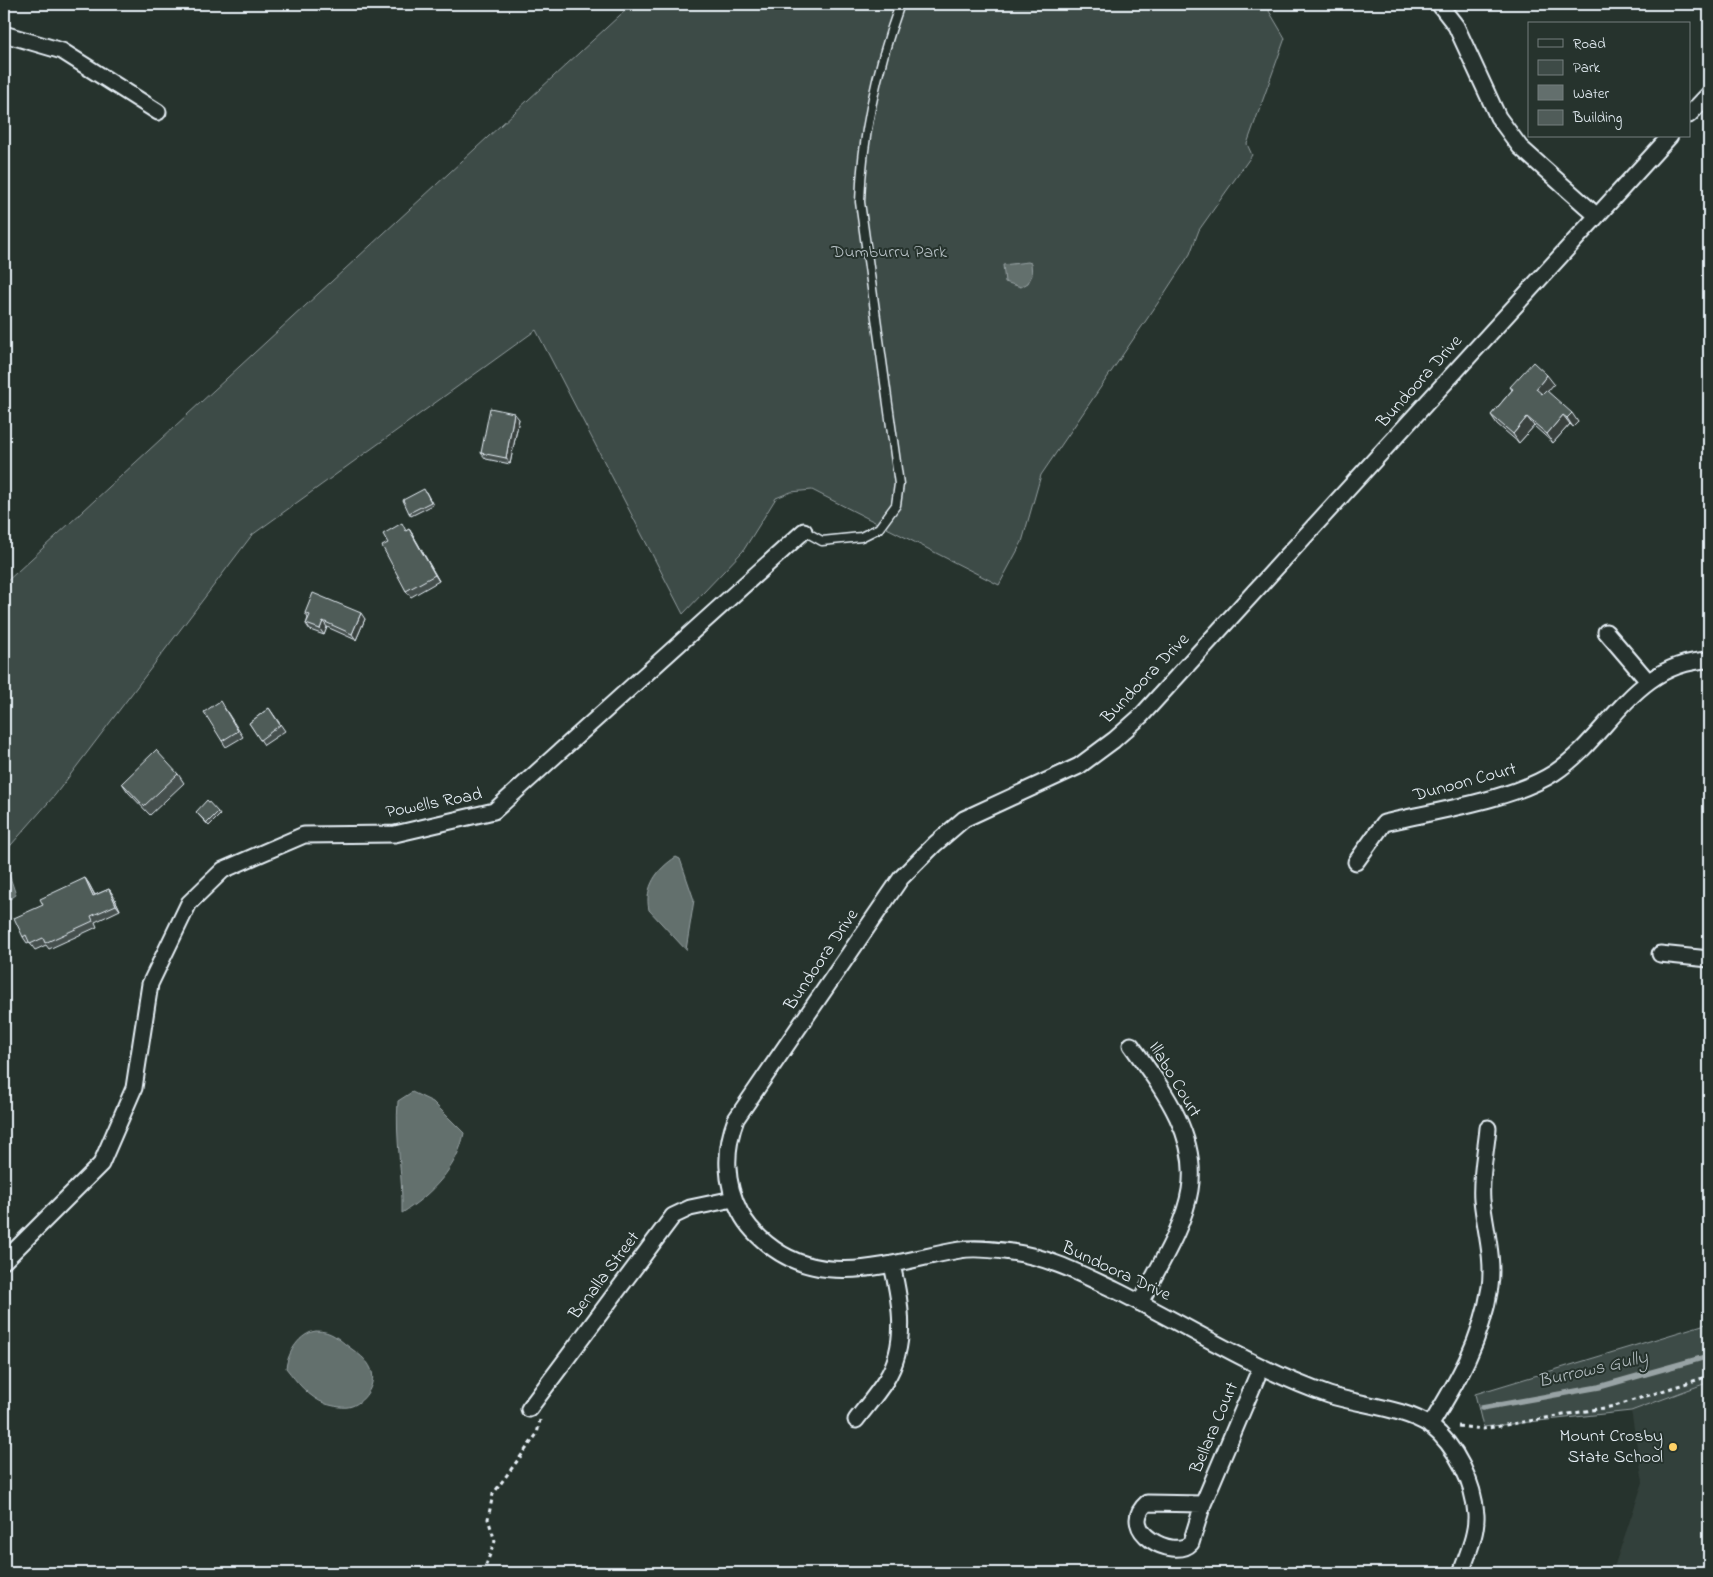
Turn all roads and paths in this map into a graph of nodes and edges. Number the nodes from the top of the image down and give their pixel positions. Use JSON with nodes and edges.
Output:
{"nodes":[{"id":1,"x":900,"y":4,"type":"edge"},
{"id":2,"x":1439,"y":4,"type":"edge"},
{"id":3,"x":4,"y":34,"type":"edge"},
{"id":4,"x":1709,"y":94,"type":"edge"},
{"id":5,"x":158,"y":112,"type":"dead end"},
{"id":6,"x":1690,"y":115,"type":"edge"},
{"id":7,"x":1668,"y":138,"type":"edge"},
{"id":8,"x":1597,"y":216,"type":"junction"},
{"id":9,"x":804,"y":531,"type":"joint"},
{"id":10,"x":1606,"y":632,"type":"dead end"},
{"id":11,"x":1709,"y":660,"type":"edge"},
{"id":12,"x":1648,"y":680,"type":"junction"},
{"id":13,"x":1356,"y":862,"type":"dead end"},
{"id":14,"x":1660,"y":954,"type":"dead end"},
{"id":15,"x":1709,"y":959,"type":"edge"},
{"id":16,"x":1131,"y":1044,"type":"dead end"},
{"id":17,"x":1488,"y":1128,"type":"dead end"},
{"id":18,"x":733,"y":1199,"type":"junction"},
{"id":19,"x":4,"y":1261,"type":"edge"},
{"id":20,"x":892,"y":1265,"type":"junction"},
{"id":21,"x":1140,"y":1303,"type":"junction"},
{"id":22,"x":1261,"y":1367,"type":"junction"},
{"id":23,"x":1709,"y":1376,"type":"edge"},
{"id":24,"x":531,"y":1407,"type":"joint"},
{"id":25,"x":856,"y":1420,"type":"dead end"},
{"id":26,"x":1430,"y":1426,"type":"junction"},
{"id":27,"x":1458,"y":1426,"type":"dead end"},
{"id":28,"x":1203,"y":1504,"type":"dead end"},
{"id":29,"x":483,"y":1573,"type":"edge"},
{"id":30,"x":1461,"y":1573,"type":"edge"}],
"edges":[{"from":1,"to":9,"type":"lane"},
{"from":2,"to":8,"type":"street"},
{"from":3,"to":5,"type":"street"},
{"from":4,"to":6,"type":"street"},
{"from":7,"to":8,"type":"street","name":"Bundoora Drive"},
{"from":8,"to":18,"type":"street","name":"Bundoora Drive"},
{"from":9,"to":19,"type":"street","name":"Powells Road"},
{"from":10,"to":12,"type":"street"},
{"from":11,"to":12,"type":"street","name":"Dunoon Court"},
{"from":12,"to":13,"type":"street","name":"Dunoon Court"},
{"from":14,"to":15,"type":"street"},
{"from":16,"to":21,"type":"street","name":"Illabo Court"},
{"from":17,"to":26,"type":"street"},
{"from":18,"to":20,"type":"street","name":"Bundoora Drive"},
{"from":18,"to":24,"type":"street","name":"Benalla Street"},
{"from":20,"to":21,"type":"street","name":"Bundoora Drive"},
{"from":20,"to":25,"type":"street"},
{"from":21,"to":22,"type":"street","name":"Bundoora Drive"},
{"from":22,"to":26,"type":"street","name":"Bundoora Drive"},
{"from":22,"to":28,"type":"street","name":"Bellara Court"},
{"from":23,"to":27,"type":"path"},
{"from":24,"to":29,"type":"path"},
{"from":26,"to":30,"type":"street","name":"Bundoora Drive"}]}
